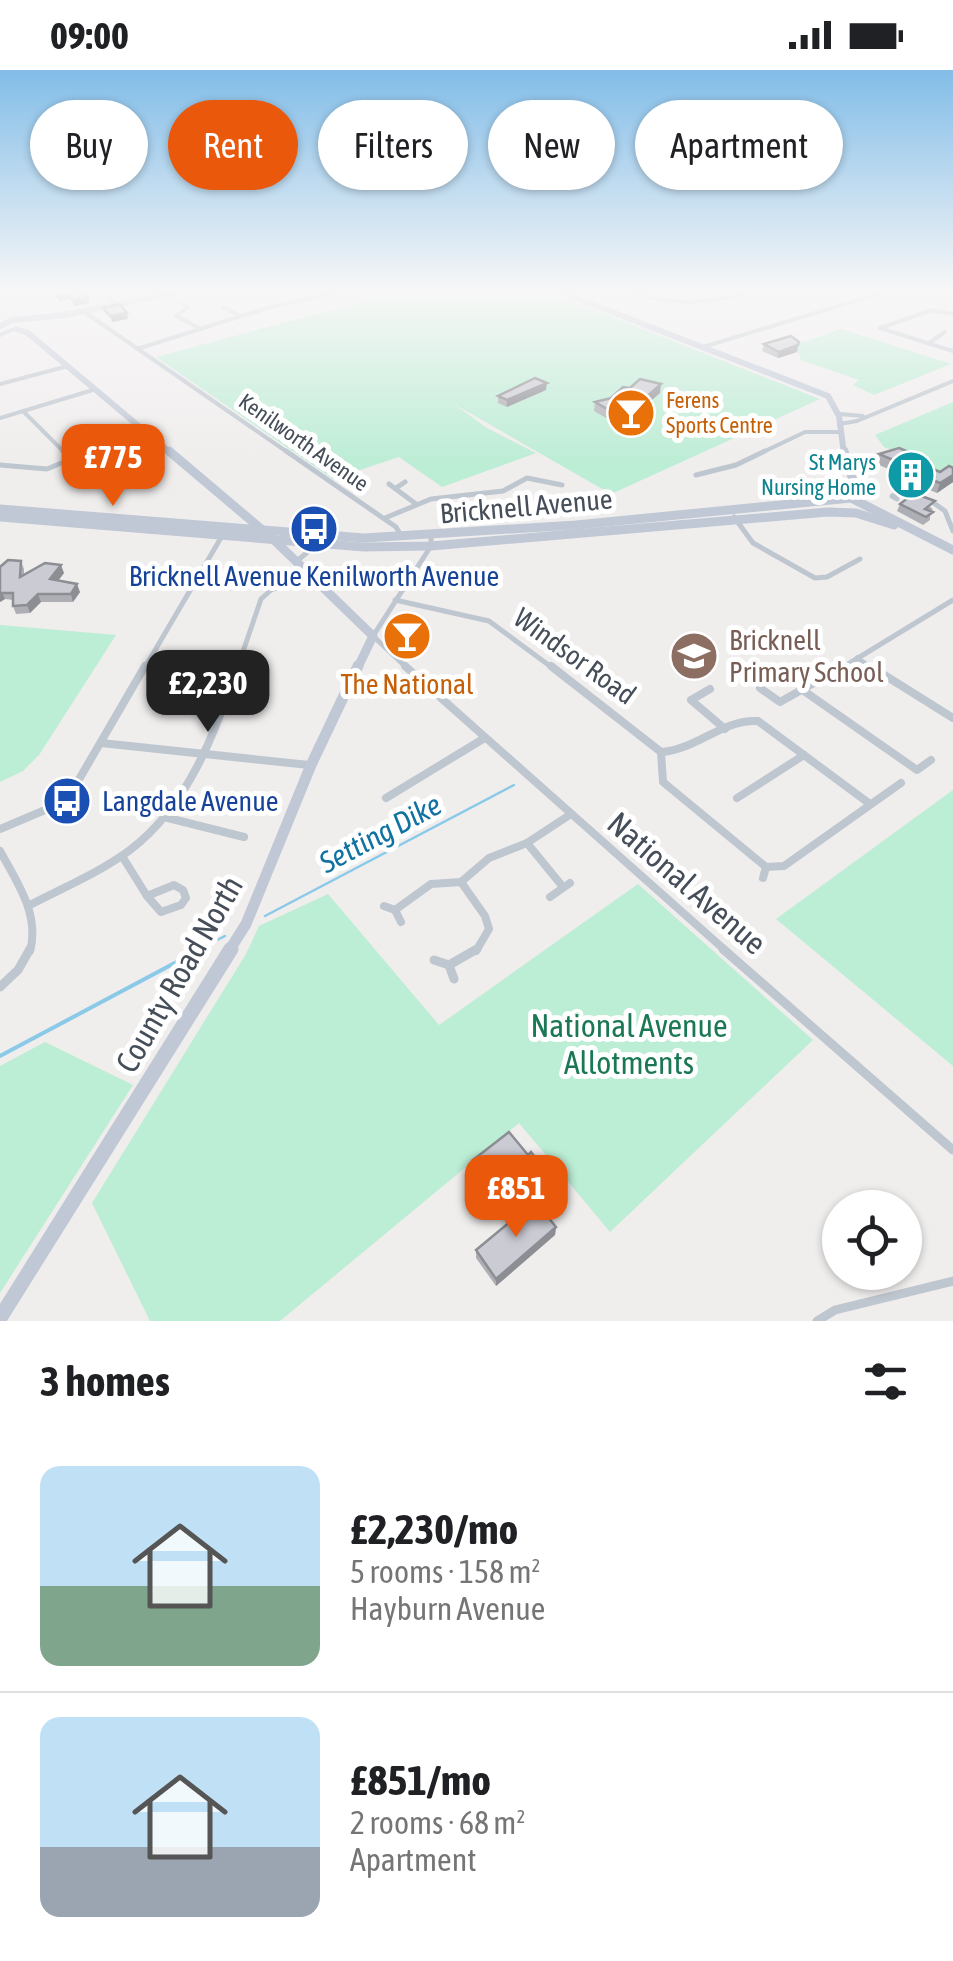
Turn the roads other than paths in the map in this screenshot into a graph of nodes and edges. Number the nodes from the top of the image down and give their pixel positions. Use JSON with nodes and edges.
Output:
{"nodes":[{"id":1,"x":50,"y":347,"type":"edge"},
{"id":2,"x":134,"y":347,"type":"edge"},
{"id":3,"x":146,"y":347,"type":"edge"},
{"id":4,"x":704,"y":347,"type":"edge"},
{"id":5,"x":138,"y":350,"type":"junction"},
{"id":6,"x":68,"y":366,"type":"junction"},
{"id":7,"x":953,"y":382,"type":"edge"},
{"id":8,"x":0,"y":384,"type":"edge"},
{"id":9,"x":96,"y":389,"type":"junction"},
{"id":10,"x":23,"y":411,"type":"junction"},
{"id":11,"x":839,"y":414,"type":"junction"},
{"id":12,"x":868,"y":416,"type":"junction"},
{"id":13,"x":0,"y":418,"type":"edge"},
{"id":14,"x":840,"y":428,"type":"junction"},
{"id":15,"x":0,"y":465,"type":"edge"},
{"id":16,"x":696,"y":476,"type":"dead end"},
{"id":17,"x":405,"y":482,"type":"dead end"},
{"id":18,"x":847,"y":482,"type":"junction"},
{"id":19,"x":562,"y":485,"type":"dead end"},
{"id":20,"x":898,"y":499,"type":"dead end"},
{"id":21,"x":840,"y":500,"type":"junction"},
{"id":22,"x":863,"y":502,"type":"junction"},
{"id":23,"x":416,"y":504,"type":"junction"},
{"id":24,"x":241,"y":512,"type":"junction"},
{"id":25,"x":851,"y":512,"type":"junction"},
{"id":26,"x":1,"y":513,"type":"edge"},
{"id":27,"x":733,"y":516,"type":"junction"},
{"id":28,"x":384,"y":519,"type":"junction"},
{"id":29,"x":263,"y":531,"type":"junction"},
{"id":30,"x":953,"y":531,"type":"edge"},
{"id":31,"x":220,"y":532,"type":"junction"},
{"id":32,"x":914,"y":532,"type":"junction"},
{"id":33,"x":402,"y":538,"type":"junction"},
{"id":34,"x":273,"y":539,"type":"junction"},
{"id":35,"x":431,"y":541,"type":"junction"},
{"id":36,"x":364,"y":543,"type":"junction"},
{"id":37,"x":318,"y":544,"type":"junction"},
{"id":38,"x":953,"y":550,"type":"edge"},
{"id":39,"x":860,"y":560,"type":"dead end"},
{"id":40,"x":296,"y":561,"type":"junction"},
{"id":41,"x":311,"y":574,"type":"junction"},
{"id":42,"x":396,"y":600,"type":"junction"},
{"id":43,"x":952,"y":602,"type":"edge"},
{"id":44,"x":373,"y":636,"type":"junction"},
{"id":45,"x":366,"y":649,"type":"junction"},
{"id":46,"x":390,"y":652,"type":"junction"},
{"id":47,"x":856,"y":658,"type":"junction"},
{"id":48,"x":760,"y":688,"type":"dead end"},
{"id":49,"x":710,"y":689,"type":"dead end"},
{"id":50,"x":804,"y":691,"type":"junction"},
{"id":51,"x":953,"y":718,"type":"edge"},
{"id":52,"x":726,"y":728,"type":"junction"},
{"id":53,"x":483,"y":739,"type":"junction"},
{"id":54,"x":101,"y":743,"type":"junction"},
{"id":55,"x":202,"y":752,"type":"junction"},
{"id":56,"x":661,"y":752,"type":"junction"},
{"id":57,"x":804,"y":756,"type":"junction"},
{"id":58,"x":931,"y":760,"type":"dead end"},
{"id":59,"x":311,"y":765,"type":"junction"},
{"id":60,"x":901,"y":782,"type":"dead end"},
{"id":61,"x":386,"y":798,"type":"dead end"},
{"id":62,"x":737,"y":798,"type":"dead end"},
{"id":63,"x":870,"y":804,"type":"junction"},
{"id":64,"x":571,"y":814,"type":"junction"},
{"id":65,"x":164,"y":816,"type":"junction"},
{"id":66,"x":0,"y":829,"type":"edge"},
{"id":67,"x":244,"y":837,"type":"dead end"},
{"id":68,"x":528,"y":842,"type":"junction"},
{"id":69,"x":0,"y":852,"type":"edge"},
{"id":70,"x":122,"y":856,"type":"junction"},
{"id":71,"x":766,"y":868,"type":"junction"},
{"id":72,"x":763,"y":878,"type":"dead end"},
{"id":73,"x":461,"y":882,"type":"junction"},
{"id":74,"x":147,"y":896,"type":"junction"},
{"id":75,"x":550,"y":897,"type":"dead end"},
{"id":76,"x":28,"y":906,"type":"junction"},
{"id":77,"x":384,"y":906,"type":"dead end"},
{"id":78,"x":395,"y":910,"type":"junction"},
{"id":79,"x":401,"y":922,"type":"dead end"},
{"id":80,"x":434,"y":960,"type":"dead end"},
{"id":81,"x":448,"y":964,"type":"junction"},
{"id":82,"x":454,"y":979,"type":"dead end"},
{"id":83,"x":0,"y":987,"type":"edge"},
{"id":84,"x":953,"y":1150,"type":"edge"},
{"id":85,"x":953,"y":1281,"type":"edge"},
{"id":86,"x":0,"y":1318,"type":"edge"},
{"id":87,"x":817,"y":1321,"type":"edge"}],
"edges":[{"from":1,"to":6,"type":"street","name":"National Avenue"},
{"from":2,"to":5,"type":"street","name":"Kenilworth Avenue"},
{"from":3,"to":5,"type":"street"},
{"from":4,"to":11,"type":"street"},
{"from":5,"to":28,"type":"street","name":"Kenilworth Avenue"},
{"from":6,"to":8,"type":"street"},
{"from":6,"to":9,"type":"street","name":"National Avenue"},
{"from":7,"to":12,"type":"street"},
{"from":9,"to":10,"type":"street"},
{"from":9,"to":24,"type":"street","name":"National Avenue"},
{"from":10,"to":13,"type":"street"},
{"from":10,"to":15,"type":"street"},
{"from":11,"to":12,"type":"street"},
{"from":11,"to":14,"type":"street"},
{"from":12,"to":14,"type":"street"},
{"from":14,"to":16,"type":"street"},
{"from":14,"to":18,"type":"street"},
{"from":17,"to":23,"type":"street"},
{"from":18,"to":21,"type":"street"},
{"from":18,"to":22,"type":"street"},
{"from":19,"to":23,"type":"street"},
{"from":20,"to":30,"type":"street"},
{"from":21,"to":22,"type":"street","name":"Bricknell Avenue"},
{"from":21,"to":25,"type":"street"},
{"from":21,"to":27,"type":"street","name":"Bricknell Avenue"},
{"from":22,"to":25,"type":"street"},
{"from":22,"to":32,"type":"street"},
{"from":23,"to":28,"type":"street"},
{"from":24,"to":29,"type":"street","name":"National Avenue"},
{"from":24,"to":31,"type":"street"},
{"from":25,"to":27,"type":"street","name":"Bricknell Avenue"},
{"from":25,"to":32,"type":"street"},
{"from":26,"to":31,"type":"street","name":"Bricknell Avenue"},
{"from":27,"to":35,"type":"street","name":"Bricknell Avenue"},
{"from":27,"to":39,"type":"street"},
{"from":28,"to":33,"type":"street","name":"Kenilworth Avenue"},
{"from":29,"to":31,"type":"street","name":"Bricknell Avenue"},
{"from":29,"to":34,"type":"street","name":"National Avenue"},
{"from":29,"to":36,"type":"street","name":"Bricknell Avenue"},
{"from":31,"to":34,"type":"street","name":"Bricknell Avenue"},
{"from":31,"to":54,"type":"street"},
{"from":32,"to":38,"type":"street"},
{"from":33,"to":35,"type":"street","name":"Bricknell Avenue"},
{"from":33,"to":36,"type":"street","name":"Bricknell Avenue"},
{"from":34,"to":37,"type":"street","name":"Bricknell Avenue"},
{"from":34,"to":40,"type":"street","name":"National Avenue"},
{"from":35,"to":36,"type":"street","name":"Bricknell Avenue"},
{"from":35,"to":42,"type":"street","name":"County Road North"},
{"from":36,"to":37,"type":"street","name":"Bricknell Avenue"},
{"from":37,"to":40,"type":"street"},
{"from":40,"to":41,"type":"street","name":"National Avenue"},
{"from":41,"to":44,"type":"street","name":"National Avenue"},
{"from":41,"to":55,"type":"street"},
{"from":42,"to":44,"type":"street","name":"County Road North"},
{"from":42,"to":56,"type":"street","name":"Windsor Road"},
{"from":43,"to":47,"type":"street"},
{"from":44,"to":45,"type":"street","name":"County Road North"},
{"from":44,"to":46,"type":"street","name":"National Avenue"},
{"from":45,"to":46,"type":"street"},
{"from":45,"to":59,"type":"street","name":"County Road North"},
{"from":46,"to":53,"type":"street","name":"National Avenue"},
{"from":47,"to":50,"type":"street"},
{"from":47,"to":51,"type":"street"},
{"from":48,"to":50,"type":"street"},
{"from":49,"to":52,"type":"street"},
{"from":50,"to":58,"type":"street"},
{"from":52,"to":56,"type":"street"},
{"from":52,"to":57,"type":"street"},
{"from":53,"to":61,"type":"street"},
{"from":53,"to":64,"type":"street","name":"National Avenue"},
{"from":54,"to":55,"type":"street"},
{"from":54,"to":66,"type":"street"},
{"from":55,"to":59,"type":"street"},
{"from":55,"to":65,"type":"street"},
{"from":56,"to":71,"type":"street","name":"Windsor Road"},
{"from":57,"to":62,"type":"street"},
{"from":57,"to":63,"type":"street"},
{"from":59,"to":86,"type":"street","name":"County Road North"},
{"from":60,"to":63,"type":"street"},
{"from":63,"to":71,"type":"street"},
{"from":64,"to":68,"type":"street"},
{"from":64,"to":84,"type":"street","name":"National Avenue"},
{"from":65,"to":67,"type":"street"},
{"from":65,"to":70,"type":"street"},
{"from":68,"to":73,"type":"street"},
{"from":68,"to":75,"type":"street"},
{"from":69,"to":76,"type":"street"},
{"from":70,"to":74,"type":"street"},
{"from":70,"to":76,"type":"street"},
{"from":71,"to":72,"type":"street"},
{"from":73,"to":78,"type":"street"},
{"from":73,"to":81,"type":"street"},
{"from":74,"to":74,"type":"street"},
{"from":76,"to":83,"type":"street"},
{"from":77,"to":78,"type":"street"},
{"from":78,"to":79,"type":"street"},
{"from":80,"to":81,"type":"street"},
{"from":81,"to":82,"type":"street"},
{"from":85,"to":87,"type":"street"}]}
